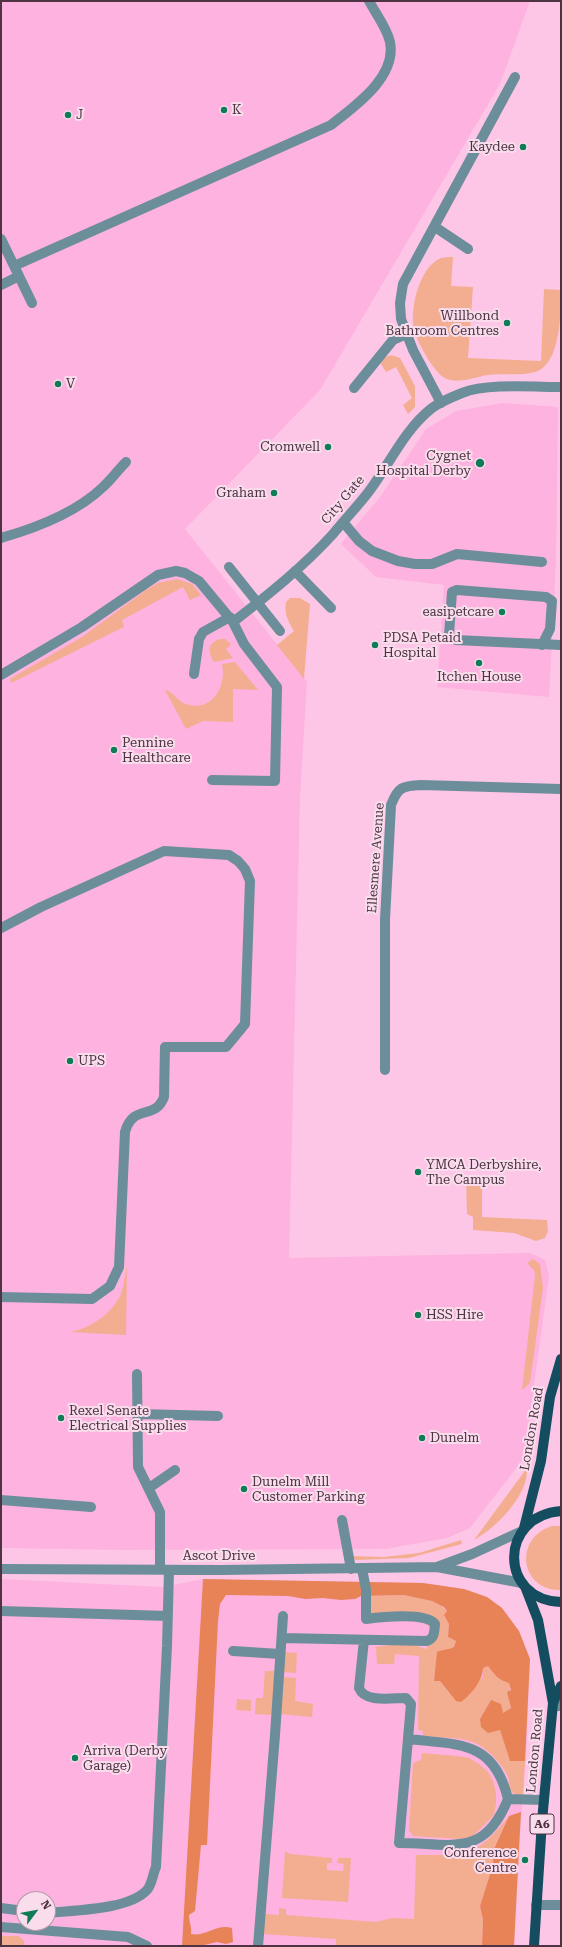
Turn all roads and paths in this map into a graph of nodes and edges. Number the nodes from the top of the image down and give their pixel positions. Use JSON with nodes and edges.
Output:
{"nodes":[{"id":1,"x":369,"y":1,"type":"edge"},
{"id":2,"x":515,"y":78,"type":"dead end"},
{"id":3,"x":435,"y":226,"type":"junction"},
{"id":4,"x":1,"y":239,"type":"edge"},
{"id":5,"x":468,"y":249,"type":"dead end"},
{"id":6,"x":14,"y":266,"type":"junction"},
{"id":7,"x":19,"y":276,"type":"junction"},
{"id":8,"x":1,"y":285,"type":"edge"},
{"id":9,"x":32,"y":303,"type":"dead end"},
{"id":10,"x":407,"y":334,"type":"junction"},
{"id":11,"x":354,"y":388,"type":"dead end"},
{"id":12,"x":561,"y":388,"type":"edge"},
{"id":13,"x":441,"y":403,"type":"junction"},
{"id":14,"x":126,"y":462,"type":"dead end"},
{"id":15,"x":343,"y":522,"type":"junction"},
{"id":16,"x":1,"y":538,"type":"edge"},
{"id":17,"x":542,"y":562,"type":"dead end"},
{"id":18,"x":229,"y":567,"type":"dead end"},
{"id":19,"x":295,"y":571,"type":"junction"},
{"id":20,"x":258,"y":603,"type":"junction"},
{"id":21,"x":331,"y":608,"type":"dead end"},
{"id":22,"x":231,"y":620,"type":"junction"},
{"id":23,"x":280,"y":632,"type":"dead end"},
{"id":24,"x":542,"y":645,"type":"junction"},
{"id":25,"x":561,"y":645,"type":"edge"},
{"id":26,"x":194,"y":674,"type":"dead end"},
{"id":27,"x":1,"y":675,"type":"edge"},
{"id":28,"x":212,"y":780,"type":"dead end"},
{"id":29,"x":561,"y":789,"type":"edge"},
{"id":30,"x":1,"y":928,"type":"edge"},
{"id":31,"x":385,"y":1070,"type":"dead end"},
{"id":32,"x":1,"y":1297,"type":"edge"},
{"id":33,"x":561,"y":1359,"type":"edge"},
{"id":34,"x":137,"y":1374,"type":"dead end"},
{"id":35,"x":138,"y":1414,"type":"junction"},
{"id":36,"x":218,"y":1416,"type":"dead end"},
{"id":37,"x":175,"y":1470,"type":"dead end"},
{"id":38,"x":150,"y":1488,"type":"junction"},
{"id":39,"x":1,"y":1500,"type":"edge"},
{"id":40,"x":91,"y":1507,"type":"dead end"},
{"id":41,"x":561,"y":1511,"type":"edge"},
{"id":42,"x":342,"y":1520,"type":"dead end"},
{"id":43,"x":523,"y":1529,"type":"junction"},
{"id":44,"x":437,"y":1567,"type":"junction"},
{"id":45,"x":1,"y":1569,"type":"edge"},
{"id":46,"x":164,"y":1569,"type":"junction"},
{"id":47,"x":351,"y":1569,"type":"junction"},
{"id":48,"x":362,"y":1569,"type":"junction"},
{"id":49,"x":524,"y":1586,"type":"junction"},
{"id":50,"x":561,"y":1602,"type":"edge"},
{"id":51,"x":1,"y":1611,"type":"edge"},
{"id":52,"x":168,"y":1616,"type":"junction"},
{"id":53,"x":283,"y":1616,"type":"dead end"},
{"id":54,"x":282,"y":1638,"type":"junction"},
{"id":55,"x":364,"y":1640,"type":"junction"},
{"id":56,"x":233,"y":1651,"type":"dead end"},
{"id":57,"x":280,"y":1654,"type":"junction"},
{"id":58,"x":561,"y":1686,"type":"edge"},
{"id":59,"x":556,"y":1705,"type":"edge"},
{"id":60,"x":408,"y":1739,"type":"junction"},
{"id":61,"x":508,"y":1799,"type":"junction"},
{"id":62,"x":544,"y":1800,"type":"junction"},
{"id":63,"x":536,"y":1905,"type":"junction"},
{"id":64,"x":561,"y":1905,"type":"edge"},
{"id":65,"x":1,"y":1908,"type":"edge"},
{"id":66,"x":16,"y":1910,"type":"edge"},
{"id":67,"x":56,"y":1912,"type":"edge"},
{"id":68,"x":1,"y":1926,"type":"edge"},
{"id":69,"x":147,"y":1946,"type":"edge"},
{"id":70,"x":258,"y":1946,"type":"edge"},
{"id":71,"x":534,"y":1946,"type":"edge"}],
"edges":[{"from":1,"to":6,"type":"street"},
{"from":2,"to":3,"type":"street"},
{"from":3,"to":5,"type":"street"},
{"from":3,"to":10,"type":"street"},
{"from":4,"to":6,"type":"street"},
{"from":6,"to":7,"type":"street"},
{"from":7,"to":8,"type":"street"},
{"from":7,"to":9,"type":"street"},
{"from":10,"to":11,"type":"street"},
{"from":10,"to":13,"type":"street"},
{"from":12,"to":13,"type":"street","name":"City Gate"},
{"from":13,"to":15,"type":"street","name":"City Gate"},
{"from":14,"to":16,"type":"street"},
{"from":15,"to":17,"type":"street"},
{"from":15,"to":19,"type":"street","name":"City Gate"},
{"from":18,"to":20,"type":"street"},
{"from":19,"to":20,"type":"street","name":"City Gate"},
{"from":19,"to":21,"type":"street"},
{"from":20,"to":22,"type":"street","name":"City Gate"},
{"from":20,"to":23,"type":"street"},
{"from":22,"to":26,"type":"street","name":"City Gate"},
{"from":22,"to":27,"type":"street"},
{"from":22,"to":28,"type":"street"},
{"from":24,"to":24,"type":"street"},
{"from":24,"to":25,"type":"street"},
{"from":29,"to":31,"type":"street","name":"Ellesmere Avenue"},
{"from":30,"to":32,"type":"street"},
{"from":33,"to":43,"type":"main road","name":"London Road"},
{"from":34,"to":35,"type":"street"},
{"from":35,"to":36,"type":"street"},
{"from":35,"to":38,"type":"street"},
{"from":37,"to":38,"type":"street"},
{"from":38,"to":46,"type":"street"},
{"from":39,"to":40,"type":"street"},
{"from":41,"to":43,"type":"main road"},
{"from":42,"to":47,"type":"street"},
{"from":43,"to":44,"type":"street","name":"Ascot Drive"},
{"from":43,"to":49,"type":"main road","name":"London Road"},
{"from":44,"to":48,"type":"street","name":"Ascot Drive"},
{"from":44,"to":49,"type":"street","name":"Ascot Drive"},
{"from":45,"to":46,"type":"street","name":"Ascot Drive"},
{"from":46,"to":47,"type":"street","name":"Ascot Drive"},
{"from":46,"to":52,"type":"street"},
{"from":47,"to":48,"type":"street","name":"Ascot Drive"},
{"from":48,"to":55,"type":"street"},
{"from":49,"to":50,"type":"main road"},
{"from":49,"to":59,"type":"main road","name":"London Road","number":"A6"},
{"from":51,"to":52,"type":"street"},
{"from":52,"to":67,"type":"street"},
{"from":53,"to":54,"type":"street"},
{"from":54,"to":55,"type":"street"},
{"from":54,"to":57,"type":"street"},
{"from":55,"to":60,"type":"street"},
{"from":56,"to":57,"type":"street"},
{"from":57,"to":70,"type":"street"},
{"from":58,"to":59,"type":"main road","name":"London Road","number":"A6"},
{"from":59,"to":62,"type":"main road","name":"London Road","number":"A6"},
{"from":60,"to":61,"type":"street"},
{"from":60,"to":61,"type":"street"},
{"from":61,"to":62,"type":"street"},
{"from":62,"to":63,"type":"main road","name":"London Road","number":"A6"},
{"from":63,"to":64,"type":"street"},
{"from":63,"to":71,"type":"main road","name":"London Road","number":"A6"},
{"from":65,"to":66,"type":"street"},
{"from":68,"to":69,"type":"street"}]}
